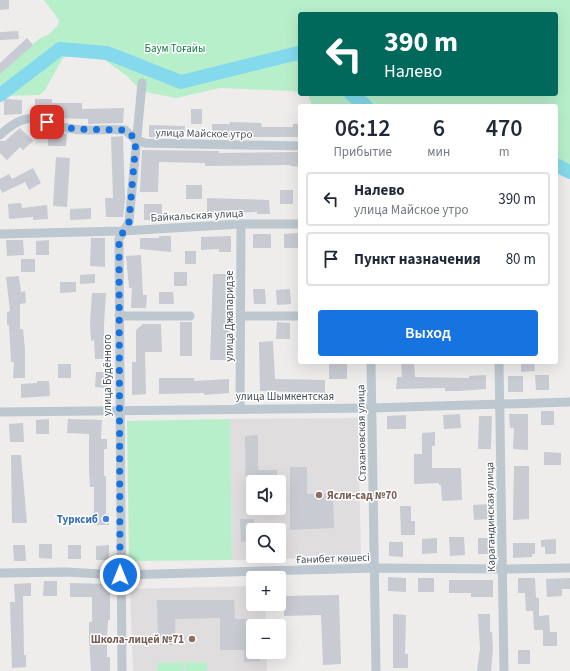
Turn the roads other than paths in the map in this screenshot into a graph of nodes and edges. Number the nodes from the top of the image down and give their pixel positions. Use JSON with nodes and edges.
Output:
{"nodes":[{"id":1,"x":142,"y":82,"type":"dead end"},
{"id":2,"x":0,"y":135,"type":"edge"},
{"id":3,"x":136,"y":140,"type":"junction"},
{"id":4,"x":298,"y":146,"type":"edge"},
{"id":5,"x":241,"y":224,"type":"junction"},
{"id":6,"x":298,"y":224,"type":"edge"},
{"id":7,"x":122,"y":231,"type":"junction"},
{"id":8,"x":0,"y":234,"type":"edge"},
{"id":9,"x":119,"y":316,"type":"junction"},
{"id":10,"x":190,"y":316,"type":"dead end"},
{"id":11,"x":242,"y":316,"type":"junction"},
{"id":12,"x":298,"y":316,"type":"dead end"},
{"id":13,"x":371,"y":364,"type":"edge"},
{"id":14,"x":499,"y":364,"type":"edge"},
{"id":15,"x":570,"y":402,"type":"edge"},
{"id":16,"x":499,"y":404,"type":"junction"},
{"id":17,"x":372,"y":408,"type":"junction"},
{"id":18,"x":240,"y":409,"type":"junction"},
{"id":19,"x":119,"y":410,"type":"junction"},
{"id":20,"x":0,"y":412,"type":"edge"},
{"id":21,"x":375,"y":568,"type":"junction"},
{"id":22,"x":570,"y":568,"type":"edge"},
{"id":23,"x":504,"y":569,"type":"junction"},
{"id":24,"x":0,"y":574,"type":"edge"},
{"id":25,"x":120,"y":575,"type":"junction"},
{"id":26,"x":122,"y":671,"type":"edge"},
{"id":27,"x":376,"y":671,"type":"edge"},
{"id":28,"x":504,"y":671,"type":"edge"}],
"edges":[{"from":1,"to":3,"type":"street","name":"улица Будённого"},
{"from":2,"to":3,"type":"street","name":"улица Майское утро"},
{"from":3,"to":4,"type":"street","name":"улица Майское утро"},
{"from":3,"to":7,"type":"street","name":"улица Будённого"},
{"from":5,"to":6,"type":"street","name":"Байкальская улица"},
{"from":5,"to":7,"type":"street","name":"Байкальская улица"},
{"from":5,"to":11,"type":"street","name":"улица Джапаридзе"},
{"from":7,"to":8,"type":"street","name":"Байкальская улица"},
{"from":7,"to":9,"type":"street","name":"улица Будённого"},
{"from":9,"to":10,"type":"street"},
{"from":9,"to":19,"type":"street","name":"улица Будённого"},
{"from":11,"to":12,"type":"street"},
{"from":11,"to":18,"type":"street","name":"улица Джапаридзе"},
{"from":13,"to":17,"type":"street","name":"Стахановская улица"},
{"from":14,"to":16,"type":"street","name":"Карагандинская улица"},
{"from":15,"to":16,"type":"street","name":"улица Шымкентская"},
{"from":16,"to":17,"type":"street","name":"улица Шымкентская"},
{"from":16,"to":23,"type":"street","name":"Карагандинская улица"},
{"from":17,"to":18,"type":"street","name":"улица Шымкентская"},
{"from":17,"to":21,"type":"street","name":"Стахановская улица"},
{"from":18,"to":19,"type":"street","name":"улица Шымкентская"},
{"from":19,"to":20,"type":"street","name":"улица Шымкентская"},
{"from":19,"to":25,"type":"street","name":"улица Будённого"},
{"from":21,"to":23,"type":"street","name":"Ғанибет көшесі"},
{"from":21,"to":25,"type":"street","name":"Ғанибет көшесі"},
{"from":21,"to":27,"type":"street","name":"Стахановская улица"},
{"from":22,"to":23,"type":"street","name":"Ғанибет көшесі"},
{"from":23,"to":28,"type":"street","name":"Карагандинская улица"},
{"from":24,"to":25,"type":"street","name":"Ғанибет көшесі"},
{"from":25,"to":26,"type":"street","name":"улица Будённого"}]}
